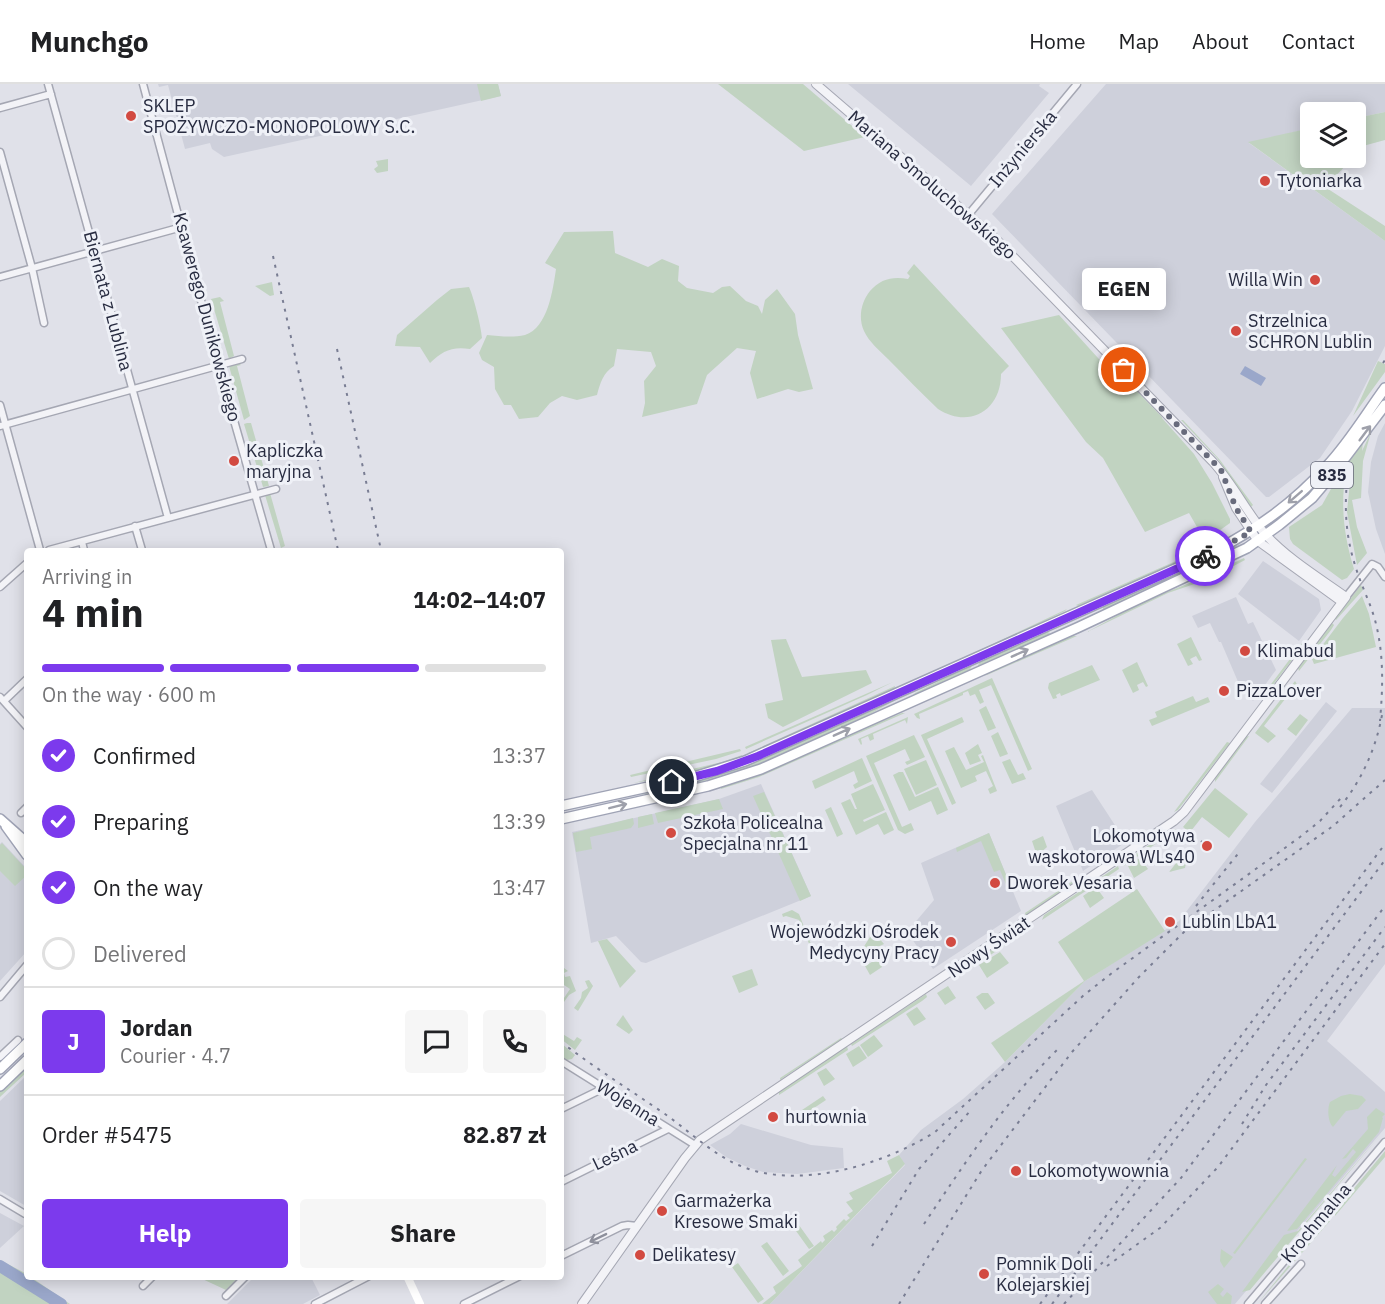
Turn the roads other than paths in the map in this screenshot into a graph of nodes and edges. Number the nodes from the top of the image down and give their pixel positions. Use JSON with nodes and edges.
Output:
{"nodes":[{"id":1,"x":48,"y":84,"type":"edge"},
{"id":2,"x":143,"y":84,"type":"edge"},
{"id":3,"x":816,"y":84,"type":"edge"},
{"id":4,"x":1077,"y":84,"type":"edge"},
{"id":5,"x":51,"y":94,"type":"junction"},
{"id":6,"x":0,"y":108,"type":"edge"},
{"id":7,"x":0,"y":152,"type":"edge"},
{"id":8,"x":969,"y":214,"type":"junction"},
{"id":9,"x":182,"y":227,"type":"junction"},
{"id":10,"x":95,"y":251,"type":"junction"},
{"id":11,"x":32,"y":268,"type":"junction"},
{"id":12,"x":0,"y":277,"type":"edge"},
{"id":13,"x":44,"y":323,"type":"dead end"},
{"id":14,"x":242,"y":359,"type":"dead end"},
{"id":15,"x":219,"y":366,"type":"junction"},
{"id":16,"x":1385,"y":388,"type":"edge"},
{"id":17,"x":132,"y":390,"type":"junction"},
{"id":18,"x":0,"y":405,"type":"edge"},
{"id":19,"x":1385,"y":405,"type":"edge"},
{"id":20,"x":3,"y":425,"type":"edge"},
{"id":21,"x":276,"y":489,"type":"dead end"},
{"id":22,"x":255,"y":495,"type":"junction"},
{"id":23,"x":168,"y":518,"type":"junction"},
{"id":24,"x":135,"y":526,"type":"junction"},
{"id":25,"x":1255,"y":529,"type":"junction"},
{"id":26,"x":1266,"y":535,"type":"junction"},
{"id":27,"x":82,"y":542,"type":"junction"},
{"id":28,"x":1258,"y":542,"type":"junction"},
{"id":29,"x":39,"y":548,"type":"edge"},
{"id":30,"x":57,"y":548,"type":"edge"},
{"id":31,"x":84,"y":548,"type":"edge"},
{"id":32,"x":141,"y":548,"type":"edge"},
{"id":33,"x":270,"y":548,"type":"edge"},
{"id":34,"x":24,"y":566,"type":"edge"},
{"id":35,"x":1385,"y":578,"type":"edge"},
{"id":36,"x":0,"y":587,"type":"edge"},
{"id":37,"x":1344,"y":599,"type":"junction"},
{"id":38,"x":24,"y":682,"type":"edge"},
{"id":39,"x":2,"y":699,"type":"edge"},
{"id":40,"x":24,"y":723,"type":"edge"},
{"id":41,"x":564,"y":805,"type":"edge"},
{"id":42,"x":24,"y":810,"type":"edge"},
{"id":43,"x":21,"y":813,"type":"dead end"},
{"id":44,"x":564,"y":818,"type":"edge"},
{"id":45,"x":3,"y":822,"type":"edge"},
{"id":46,"x":24,"y":840,"type":"edge"},
{"id":47,"x":24,"y":851,"type":"edge"},
{"id":48,"x":24,"y":969,"type":"edge"},
{"id":49,"x":0,"y":997,"type":"edge"},
{"id":50,"x":23,"y":1042,"type":"edge"},
{"id":51,"x":0,"y":1057,"type":"edge"},
{"id":52,"x":24,"y":1063,"type":"edge"},
{"id":53,"x":564,"y":1064,"type":"edge"},
{"id":54,"x":0,"y":1069,"type":"edge"},
{"id":55,"x":0,"y":1086,"type":"edge"},
{"id":56,"x":604,"y":1088,"type":"junction"},
{"id":57,"x":564,"y":1108,"type":"edge"},
{"id":58,"x":668,"y":1129,"type":"junction"},
{"id":59,"x":1385,"y":1142,"type":"edge"},
{"id":60,"x":695,"y":1145,"type":"junction"},
{"id":61,"x":564,"y":1181,"type":"edge"},
{"id":62,"x":0,"y":1199,"type":"edge"},
{"id":63,"x":24,"y":1212,"type":"edge"},
{"id":64,"x":637,"y":1226,"type":"junction"},
{"id":65,"x":564,"y":1255,"type":"edge"},
{"id":66,"x":1300,"y":1264,"type":"dead end"},
{"id":67,"x":149,"y":1280,"type":"edge"},
{"id":68,"x":242,"y":1280,"type":"edge"},
{"id":69,"x":361,"y":1280,"type":"edge"},
{"id":70,"x":409,"y":1280,"type":"edge"},
{"id":71,"x":511,"y":1280,"type":"edge"},
{"id":72,"x":143,"y":1286,"type":"dead end"},
{"id":73,"x":226,"y":1296,"type":"dead end"},
{"id":74,"x":315,"y":1304,"type":"edge"},
{"id":75,"x":420,"y":1304,"type":"edge"},
{"id":76,"x":464,"y":1304,"type":"edge"},
{"id":77,"x":582,"y":1304,"type":"edge"},
{"id":78,"x":1248,"y":1304,"type":"edge"},
{"id":79,"x":1265,"y":1304,"type":"edge"}],
"edges":[{"from":1,"to":5,"type":"street","name":"Biernata z Lublina"},
{"from":2,"to":9,"type":"street","name":"Ksawerego Dunikowskiego"},
{"from":3,"to":8,"type":"street","name":"Mariana Smoluchowskiego"},
{"from":4,"to":8,"type":"street","name":"Inżynierska"},
{"from":5,"to":6,"type":"street"},
{"from":5,"to":10,"type":"street","name":"Biernata z Lublina"},
{"from":7,"to":11,"type":"street"},
{"from":8,"to":25,"type":"street","name":"Mariana Smoluchowskiego"},
{"from":9,"to":10,"type":"street"},
{"from":9,"to":15,"type":"street","name":"Ksawerego Dunikowskiego"},
{"from":10,"to":11,"type":"street"},
{"from":10,"to":17,"type":"street","name":"Biernata z Lublina"},
{"from":11,"to":12,"type":"street"},
{"from":11,"to":13,"type":"street"},
{"from":14,"to":15,"type":"street"},
{"from":15,"to":17,"type":"street"},
{"from":15,"to":22,"type":"street","name":"Ksawerego Dunikowskiego"},
{"from":16,"to":25,"type":"main road","number":"835","one_way":true},
{"from":17,"to":20,"type":"street"},
{"from":17,"to":23,"type":"street","name":"Biernata z Lublina"},
{"from":18,"to":20,"type":"street"},
{"from":26,"to":19,"type":"main road","number":"835","one_way":true},
{"from":20,"to":29,"type":"street"},
{"from":21,"to":22,"type":"street"},
{"from":22,"to":23,"type":"street"},
{"from":22,"to":33,"type":"street","name":"Ksawerego Dunikowskiego"},
{"from":23,"to":24,"type":"street"},
{"from":24,"to":27,"type":"street"},
{"from":24,"to":32,"type":"street"},
{"from":25,"to":26,"type":"street","name":"Mariana Smoluchowskiego"},
{"from":25,"to":28,"type":"street","name":"Mariana Smoluchowskiego"},
{"from":25,"to":41,"type":"main road","number":"835"},
{"from":26,"to":28,"type":"main road","number":"835"},
{"from":26,"to":37,"type":"street","name":"Mariana Smoluchowskiego"},
{"from":27,"to":30,"type":"street"},
{"from":27,"to":31,"type":"street"},
{"from":28,"to":37,"type":"street","name":"Mariana Smoluchowskiego"},
{"from":44,"to":28,"type":"main road","number":"835","one_way":true},
{"from":34,"to":36,"type":"street"},
{"from":35,"to":37,"type":"street","name":"Nowy Świat"},
{"from":37,"to":60,"type":"street","name":"Nowy Świat"},
{"from":38,"to":39,"type":"street"},
{"from":39,"to":40,"type":"street"},
{"from":42,"to":43,"type":"street"},
{"from":45,"to":46,"type":"main road"},
{"from":45,"to":47,"type":"main road"},
{"from":48,"to":49,"type":"street"},
{"from":50,"to":51,"type":"street"},
{"from":50,"to":54,"type":"main road"},
{"from":52,"to":55,"type":"main road"},
{"from":53,"to":56,"type":"street","name":"Wojenna"},
{"from":56,"to":57,"type":"street"},
{"from":56,"to":58,"type":"street","name":"Wojenna"},
{"from":58,"to":60,"type":"street","name":"Wojenna"},
{"from":58,"to":61,"type":"street","name":"Leśna"},
{"from":59,"to":78,"type":"street","name":"Krochmalna"},
{"from":60,"to":64,"type":"street","name":"Nowy Świat"},
{"from":62,"to":63,"type":"street"},
{"from":64,"to":65,"type":"street","one_way":true},
{"from":64,"to":77,"type":"street","name":"Nowy Świat"},
{"from":66,"to":79,"type":"street"},
{"from":67,"to":72,"type":"street"},
{"from":68,"to":73,"type":"street"},
{"from":69,"to":74,"type":"street"},
{"from":70,"to":75,"type":"main road"},
{"from":71,"to":76,"type":"street"}]}
